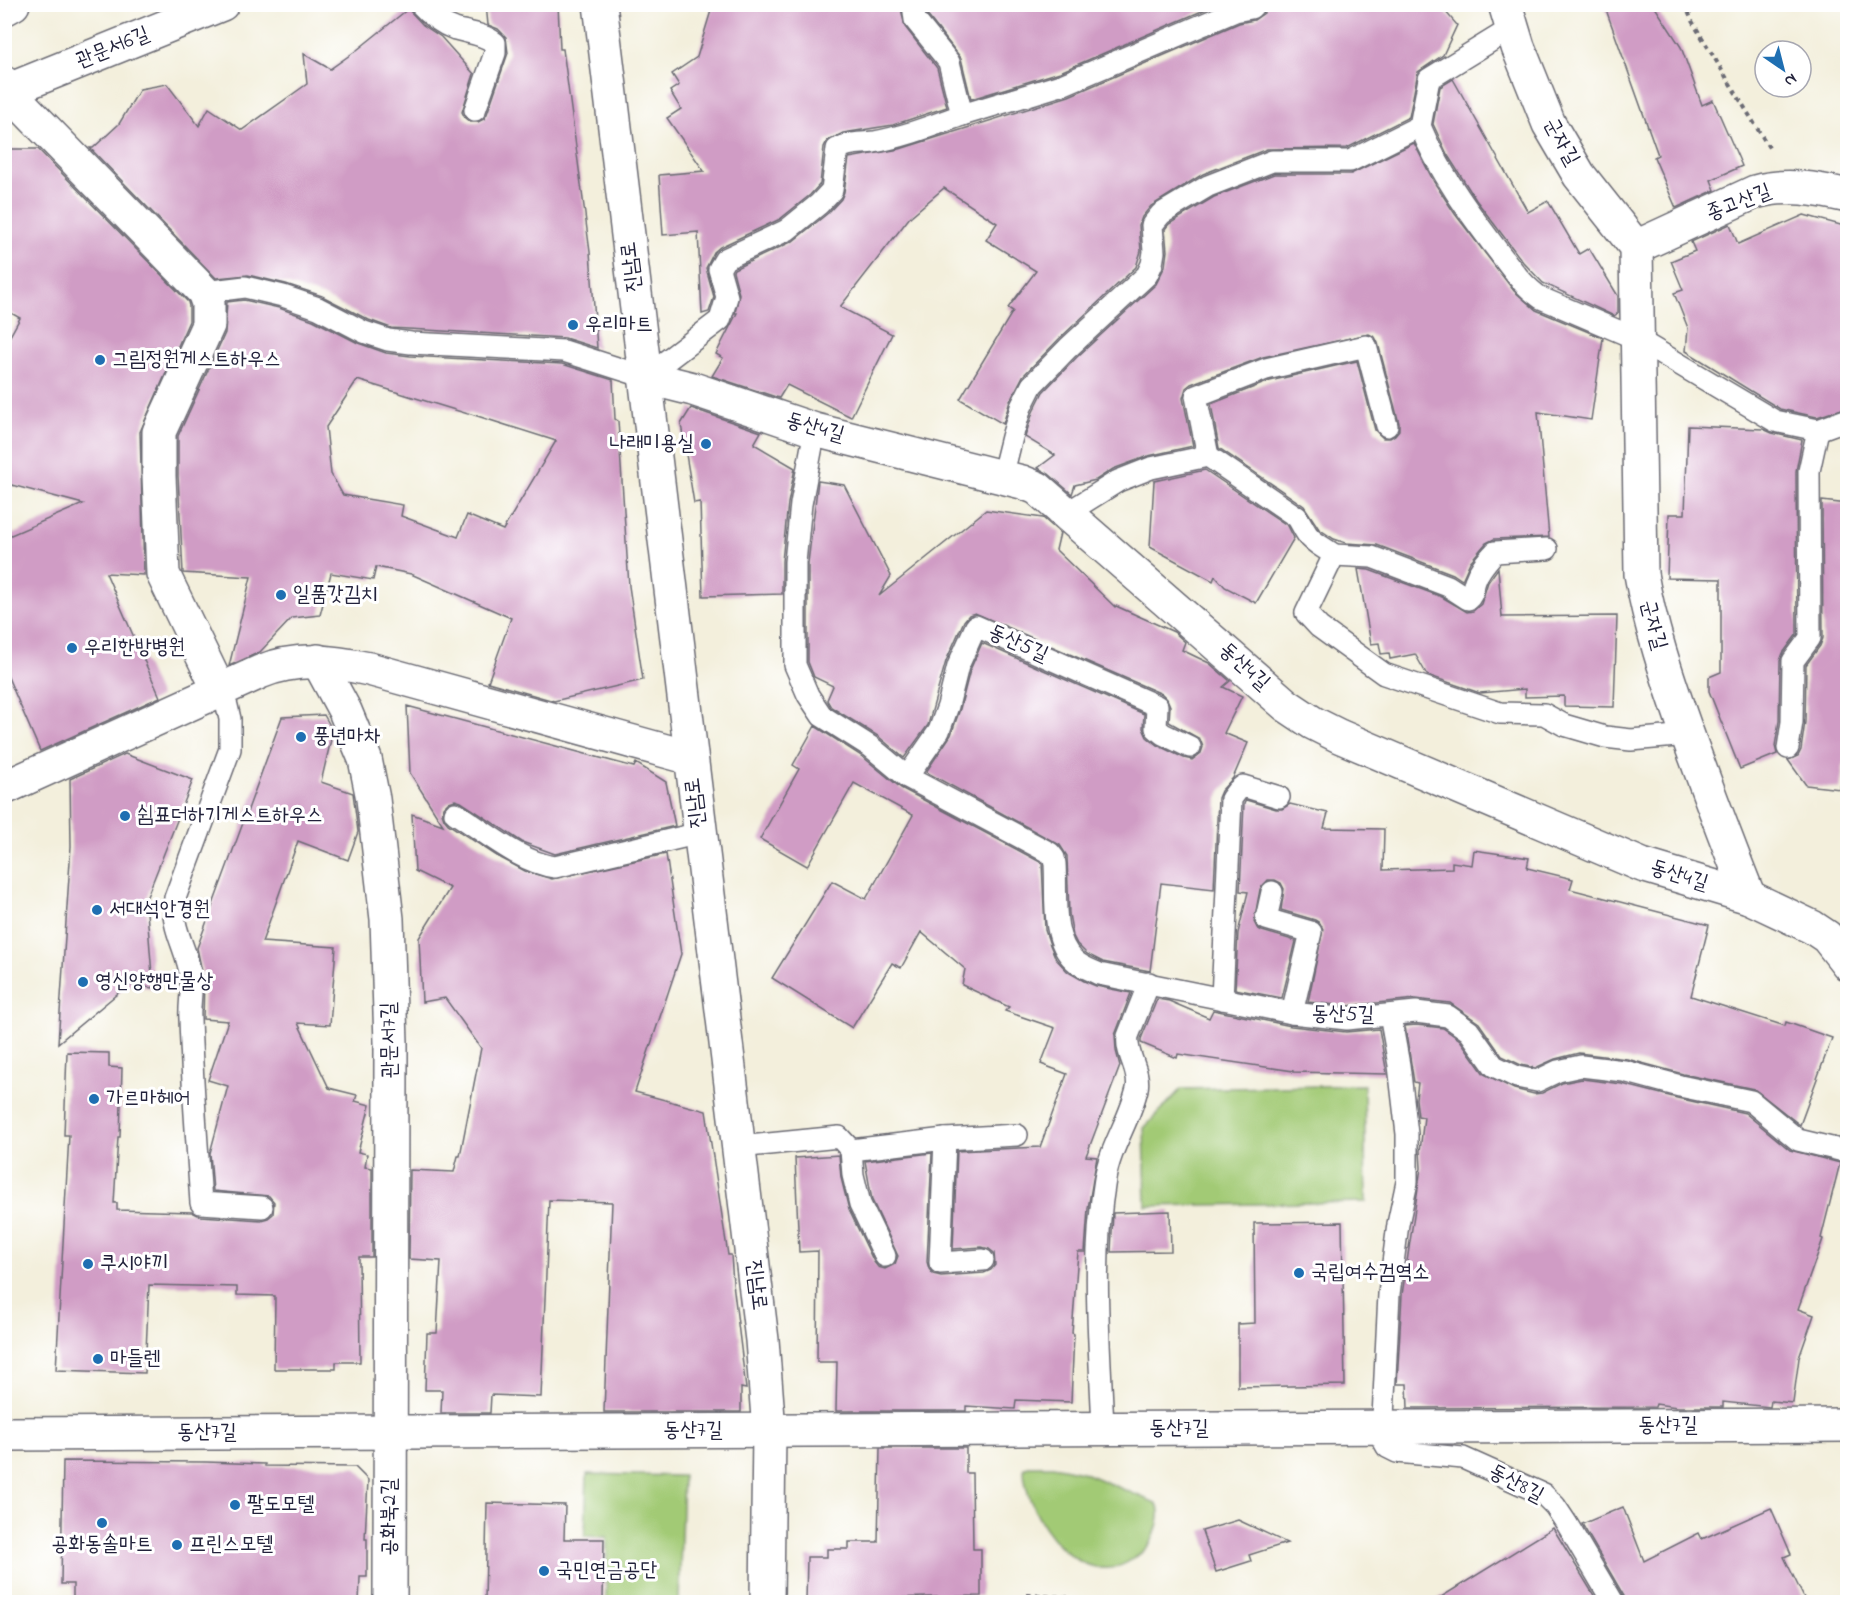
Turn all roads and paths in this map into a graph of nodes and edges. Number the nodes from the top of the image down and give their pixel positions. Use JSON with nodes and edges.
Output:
{"nodes":[{"id":1,"x":13,"y":4,"type":"edge"},
{"id":2,"x":222,"y":4,"type":"edge"},
{"id":3,"x":420,"y":4,"type":"edge"},
{"id":4,"x":600,"y":4,"type":"edge"},
{"id":5,"x":913,"y":4,"type":"edge"},
{"id":6,"x":1255,"y":4,"type":"edge"},
{"id":7,"x":1684,"y":4,"type":"edge"},
{"id":8,"x":4,"y":9,"type":"edge"},
{"id":9,"x":1508,"y":16,"type":"edge"},
{"id":10,"x":6,"y":89,"type":"edge"},
{"id":11,"x":475,"y":110,"type":"dead end"},
{"id":12,"x":962,"y":115,"type":"junction"},
{"id":13,"x":1420,"y":126,"type":"junction"},
{"id":14,"x":1774,"y":156,"type":"dead end"},
{"id":15,"x":1848,"y":196,"type":"edge"},
{"id":16,"x":1636,"y":247,"type":"junction"},
{"id":17,"x":204,"y":292,"type":"junction"},
{"id":18,"x":1637,"y":339,"type":"junction"},
{"id":19,"x":645,"y":377,"type":"junction"},
{"id":20,"x":1846,"y":420,"type":"edge"},
{"id":21,"x":1388,"y":426,"type":"dead end"},
{"id":22,"x":815,"y":430,"type":"junction"},
{"id":23,"x":1818,"y":430,"type":"junction"},
{"id":24,"x":1208,"y":456,"type":"junction"},
{"id":25,"x":1002,"y":477,"type":"junction"},
{"id":26,"x":1067,"y":513,"type":"junction"},
{"id":27,"x":1547,"y":549,"type":"dead end"},
{"id":28,"x":1334,"y":555,"type":"junction"},
{"id":29,"x":318,"y":661,"type":"junction"},
{"id":30,"x":219,"y":690,"type":"junction"},
{"id":31,"x":1688,"y":735,"type":"junction"},
{"id":32,"x":1190,"y":747,"type":"dead end"},
{"id":33,"x":1788,"y":748,"type":"dead end"},
{"id":34,"x":691,"y":758,"type":"junction"},
{"id":35,"x":907,"y":777,"type":"junction"},
{"id":36,"x":4,"y":788,"type":"edge"},
{"id":37,"x":1279,"y":797,"type":"dead end"},
{"id":38,"x":454,"y":813,"type":"dead end"},
{"id":39,"x":700,"y":833,"type":"junction"},
{"id":40,"x":1272,"y":892,"type":"dead end"},
{"id":41,"x":1749,"y":897,"type":"junction"},
{"id":42,"x":1848,"y":964,"type":"edge"},
{"id":43,"x":1149,"y":983,"type":"junction"},
{"id":44,"x":1222,"y":999,"type":"junction"},
{"id":45,"x":1292,"y":1013,"type":"junction"},
{"id":46,"x":1390,"y":1015,"type":"junction"},
{"id":47,"x":1017,"y":1135,"type":"dead end"},
{"id":48,"x":945,"y":1139,"type":"junction"},
{"id":49,"x":739,"y":1147,"type":"junction"},
{"id":50,"x":851,"y":1150,"type":"junction"},
{"id":51,"x":1848,"y":1152,"type":"edge"},
{"id":52,"x":262,"y":1207,"type":"dead end"},
{"id":53,"x":885,"y":1256,"type":"dead end"},
{"id":54,"x":983,"y":1260,"type":"dead end"},
{"id":55,"x":1848,"y":1425,"type":"edge"},
{"id":56,"x":1381,"y":1428,"type":"junction"},
{"id":57,"x":1103,"y":1429,"type":"junction"},
{"id":58,"x":769,"y":1431,"type":"junction"},
{"id":59,"x":391,"y":1432,"type":"junction"},
{"id":60,"x":4,"y":1434,"type":"edge"},
{"id":61,"x":1027,"y":1595,"type":"dead end"},
{"id":62,"x":390,"y":1602,"type":"edge"},
{"id":63,"x":767,"y":1602,"type":"edge"},
{"id":64,"x":1079,"y":1602,"type":"edge"},
{"id":65,"x":1614,"y":1602,"type":"edge"}],
"edges":[{"from":1,"to":8,"type":"street"},
{"from":2,"to":10,"type":"street","name":"관문서6길"},
{"from":3,"to":11,"type":"lane"},
{"from":4,"to":19,"type":"street","name":"진남로"},
{"from":5,"to":12,"type":"lane"},
{"from":6,"to":12,"type":"lane"},
{"from":7,"to":14,"type":"path"},
{"from":9,"to":13,"type":"lane"},
{"from":9,"to":16,"type":"street","name":"군자길"},
{"from":10,"to":17,"type":"street"},
{"from":12,"to":19,"type":"lane"},
{"from":13,"to":18,"type":"lane"},
{"from":13,"to":25,"type":"lane"},
{"from":15,"to":16,"type":"street","name":"종고산길"},
{"from":16,"to":18,"type":"street","name":"군자길"},
{"from":17,"to":19,"type":"lane"},
{"from":17,"to":30,"type":"street"},
{"from":18,"to":23,"type":"lane"},
{"from":18,"to":31,"type":"street","name":"군자길"},
{"from":19,"to":22,"type":"street","name":"동산4길"},
{"from":19,"to":34,"type":"street","name":"진남로"},
{"from":20,"to":23,"type":"lane"},
{"from":21,"to":24,"type":"lane"},
{"from":22,"to":25,"type":"street","name":"동산4길"},
{"from":22,"to":35,"type":"lane","name":"동산5길"},
{"from":23,"to":33,"type":"lane"},
{"from":24,"to":26,"type":"lane"},
{"from":24,"to":28,"type":"lane"},
{"from":25,"to":26,"type":"street","name":"동산4길"},
{"from":26,"to":41,"type":"street","name":"동산4길"},
{"from":27,"to":28,"type":"lane"},
{"from":28,"to":31,"type":"lane"},
{"from":29,"to":30,"type":"street"},
{"from":29,"to":34,"type":"street"},
{"from":29,"to":59,"type":"street","name":"관문서7길"},
{"from":30,"to":36,"type":"street"},
{"from":30,"to":52,"type":"lane"},
{"from":31,"to":41,"type":"street","name":"군자길"},
{"from":32,"to":35,"type":"lane","name":"동산5길"},
{"from":34,"to":39,"type":"street","name":"진남로"},
{"from":35,"to":43,"type":"lane","name":"동산5길"},
{"from":37,"to":44,"type":"lane"},
{"from":38,"to":39,"type":"lane"},
{"from":39,"to":49,"type":"street","name":"진남로"},
{"from":40,"to":45,"type":"lane"},
{"from":41,"to":42,"type":"street","name":"동산4길"},
{"from":43,"to":44,"type":"lane","name":"동산5길"},
{"from":43,"to":57,"type":"lane"},
{"from":44,"to":45,"type":"lane","name":"동산5길"},
{"from":45,"to":46,"type":"lane","name":"동산5길"},
{"from":46,"to":51,"type":"lane","name":"동산5길"},
{"from":46,"to":56,"type":"lane"},
{"from":47,"to":48,"type":"lane"},
{"from":48,"to":50,"type":"lane"},
{"from":48,"to":54,"type":"lane"},
{"from":49,"to":50,"type":"lane"},
{"from":49,"to":58,"type":"street","name":"진남로"},
{"from":50,"to":53,"type":"lane"},
{"from":55,"to":56,"type":"street","name":"동산7길"},
{"from":56,"to":57,"type":"street","name":"동산7길"},
{"from":56,"to":65,"type":"lane","name":"동산8길"},
{"from":57,"to":58,"type":"street","name":"동산7길"},
{"from":58,"to":59,"type":"street","name":"동산7길"},
{"from":58,"to":63,"type":"street","name":"진남로"},
{"from":59,"to":60,"type":"street","name":"동산7길"},
{"from":59,"to":62,"type":"street","name":"공화북2길"},
{"from":61,"to":64,"type":"path"}]}
